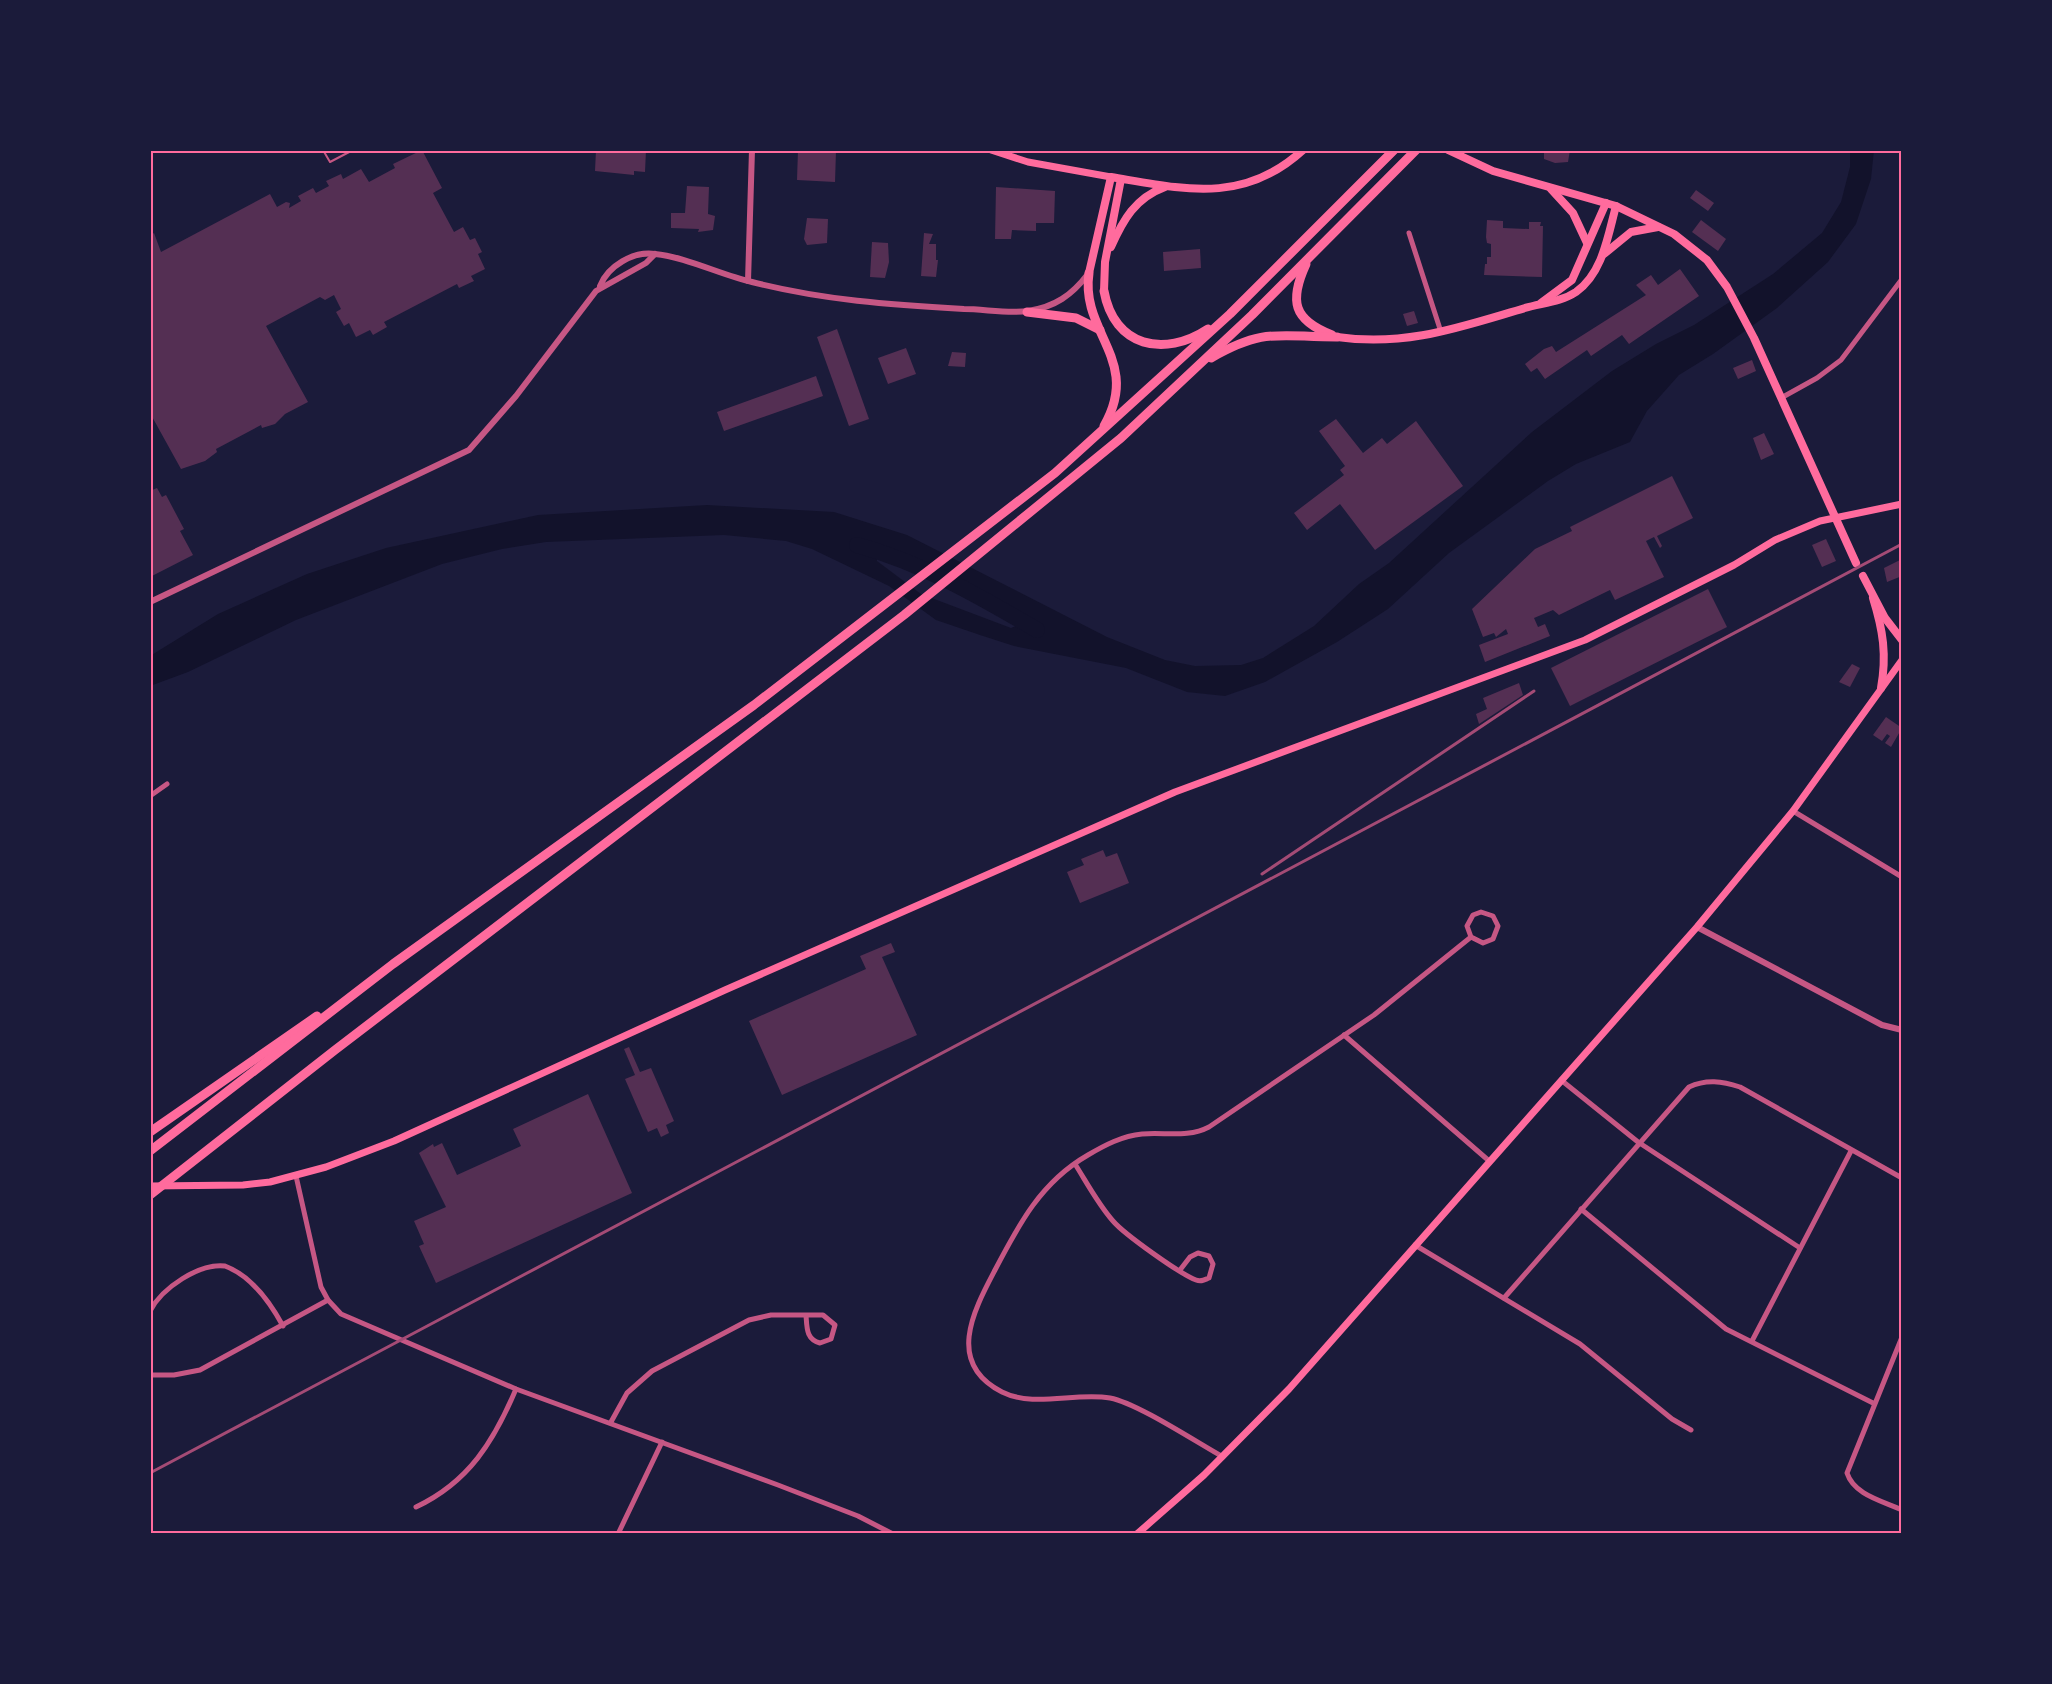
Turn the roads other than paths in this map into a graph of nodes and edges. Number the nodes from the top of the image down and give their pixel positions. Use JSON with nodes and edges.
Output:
{"nodes":[{"id":1,"x":323,"y":150,"type":"edge"},
{"id":2,"x":353,"y":150,"type":"edge"},
{"id":3,"x":752,"y":150,"type":"edge"},
{"id":4,"x":991,"y":150,"type":"edge"},
{"id":5,"x":1303,"y":150,"type":"edge"},
{"id":6,"x":1394,"y":150,"type":"edge"},
{"id":7,"x":1416,"y":150,"type":"edge"},
{"id":8,"x":1449,"y":151,"type":"edge"},
{"id":9,"x":1111,"y":177,"type":"junction"},
{"id":10,"x":1121,"y":179,"type":"junction"},
{"id":11,"x":1167,"y":186,"type":"junction"},
{"id":12,"x":1547,"y":186,"type":"junction"},
{"id":13,"x":1606,"y":203,"type":"junction"},
{"id":14,"x":1616,"y":206,"type":"junction"},
{"id":15,"x":1660,"y":226,"type":"junction"},
{"id":16,"x":1409,"y":233,"type":"dead end"},
{"id":17,"x":1587,"y":243,"type":"junction"},
{"id":18,"x":655,"y":254,"type":"junction"},
{"id":19,"x":1309,"y":258,"type":"junction"},
{"id":20,"x":1601,"y":258,"type":"junction"},
{"id":21,"x":1105,"y":262,"type":"junction"},
{"id":22,"x":1089,"y":273,"type":"junction"},
{"id":23,"x":1902,"y":279,"type":"edge"},
{"id":24,"x":748,"y":281,"type":"junction"},
{"id":25,"x":600,"y":286,"type":"junction"},
{"id":26,"x":1104,"y":291,"type":"joint"},
{"id":27,"x":1540,"y":303,"type":"junction"},
{"id":28,"x":1027,"y":312,"type":"junction"},
{"id":29,"x":1230,"y":314,"type":"junction"},
{"id":30,"x":1100,"y":330,"type":"junction"},
{"id":31,"x":1442,"y":332,"type":"junction"},
{"id":32,"x":1337,"y":337,"type":"junction"},
{"id":33,"x":1196,"y":367,"type":"junction"},
{"id":34,"x":1781,"y":398,"type":"junction"},
{"id":35,"x":1100,"y":434,"type":"junction"},
{"id":36,"x":1902,"y":504,"type":"edge"},
{"id":37,"x":1833,"y":518,"type":"junction"},
{"id":38,"x":1856,"y":563,"type":"dead end"},
{"id":39,"x":1863,"y":576,"type":"dead end"},
{"id":40,"x":1873,"y":598,"type":"junction"},
{"id":41,"x":150,"y":602,"type":"edge"},
{"id":42,"x":1902,"y":640,"type":"edge"},
{"id":43,"x":1902,"y":660,"type":"edge"},
{"id":44,"x":1881,"y":688,"type":"junction"},
{"id":45,"x":167,"y":784,"type":"dead end"},
{"id":46,"x":150,"y":796,"type":"edge"},
{"id":47,"x":1793,"y":811,"type":"junction"},
{"id":48,"x":1902,"y":877,"type":"edge"},
{"id":49,"x":1696,"y":927,"type":"junction"},
{"id":50,"x":1471,"y":937,"type":"junction"},
{"id":51,"x":374,"y":978,"type":"junction"},
{"id":52,"x":1902,"y":1030,"type":"edge"},
{"id":53,"x":1344,"y":1035,"type":"junction"},
{"id":54,"x":1561,"y":1080,"type":"junction"},
{"id":55,"x":150,"y":1132,"type":"edge"},
{"id":56,"x":1638,"y":1142,"type":"junction"},
{"id":57,"x":150,"y":1151,"type":"edge"},
{"id":58,"x":1851,"y":1152,"type":"junction"},
{"id":59,"x":1488,"y":1160,"type":"junction"},
{"id":60,"x":1075,"y":1164,"type":"junction"},
{"id":61,"x":296,"y":1176,"type":"junction"},
{"id":62,"x":1902,"y":1178,"type":"edge"},
{"id":63,"x":150,"y":1186,"type":"edge"},
{"id":64,"x":150,"y":1195,"type":"edge"},
{"id":65,"x":1581,"y":1209,"type":"junction"},
{"id":66,"x":1415,"y":1245,"type":"junction"},
{"id":67,"x":1800,"y":1248,"type":"junction"},
{"id":68,"x":1180,"y":1270,"type":"junction"},
{"id":69,"x":1504,"y":1298,"type":"junction"},
{"id":70,"x":328,"y":1300,"type":"junction"},
{"id":71,"x":150,"y":1311,"type":"edge"},
{"id":72,"x":806,"y":1315,"type":"junction"},
{"id":73,"x":283,"y":1326,"type":"junction"},
{"id":74,"x":1902,"y":1337,"type":"edge"},
{"id":75,"x":1752,"y":1341,"type":"junction"},
{"id":76,"x":150,"y":1375,"type":"edge"},
{"id":77,"x":516,"y":1389,"type":"junction"},
{"id":78,"x":1873,"y":1403,"type":"junction"},
{"id":79,"x":611,"y":1422,"type":"junction"},
{"id":80,"x":1691,"y":1430,"type":"dead end"},
{"id":81,"x":662,"y":1442,"type":"junction"},
{"id":82,"x":1223,"y":1456,"type":"junction"},
{"id":83,"x":416,"y":1507,"type":"dead end"},
{"id":84,"x":1902,"y":1510,"type":"edge"},
{"id":85,"x":618,"y":1534,"type":"edge"},
{"id":86,"x":893,"y":1534,"type":"edge"},
{"id":87,"x":1137,"y":1534,"type":"edge"}],
"edges":[{"from":1,"to":2,"type":"lane"},
{"from":3,"to":24,"type":"street"},
{"from":4,"to":9,"type":"main road"},
{"from":5,"to":11,"type":"main road"},
{"from":6,"to":29,"type":"highway"},
{"from":7,"to":19,"type":"highway"},
{"from":8,"to":12,"type":"main road"},
{"from":9,"to":10,"type":"main road"},
{"from":9,"to":22,"type":"main road"},
{"from":10,"to":11,"type":"main road"},
{"from":10,"to":21,"type":"main road"},
{"from":11,"to":21,"type":"main road"},
{"from":12,"to":13,"type":"main road"},
{"from":12,"to":17,"type":"main road"},
{"from":13,"to":14,"type":"main road"},
{"from":13,"to":17,"type":"main road"},
{"from":14,"to":15,"type":"main road"},
{"from":14,"to":20,"type":"main road"},
{"from":15,"to":20,"type":"main road"},
{"from":15,"to":34,"type":"main road"},
{"from":16,"to":31,"type":"street"},
{"from":17,"to":27,"type":"main road"},
{"from":18,"to":24,"type":"street"},
{"from":18,"to":25,"type":"street"},
{"from":18,"to":25,"type":"street"},
{"from":19,"to":32,"type":"highway"},
{"from":19,"to":33,"type":"highway"},
{"from":20,"to":27,"type":"main road"},
{"from":21,"to":26,"type":"main road"},
{"from":22,"to":28,"type":"street"},
{"from":22,"to":30,"type":"highway"},
{"from":23,"to":34,"type":"street"},
{"from":24,"to":28,"type":"street"},
{"from":25,"to":41,"type":"street"},
{"from":26,"to":29,"type":"highway"},
{"from":27,"to":31,"type":"main road"},
{"from":28,"to":30,"type":"highway"},
{"from":29,"to":35,"type":"highway"},
{"from":30,"to":35,"type":"highway"},
{"from":31,"to":32,"type":"main road"},
{"from":32,"to":33,"type":"highway"},
{"from":33,"to":64,"type":"highway"},
{"from":34,"to":37,"type":"main road"},
{"from":35,"to":51,"type":"highway"},
{"from":36,"to":37,"type":"main road"},
{"from":37,"to":38,"type":"main road"},
{"from":37,"to":61,"type":"main road"},
{"from":39,"to":40,"type":"main road"},
{"from":40,"to":42,"type":"main road"},
{"from":40,"to":44,"type":"main road"},
{"from":43,"to":44,"type":"main road"},
{"from":44,"to":47,"type":"main road"},
{"from":45,"to":46,"type":"street"},
{"from":47,"to":48,"type":"street"},
{"from":47,"to":49,"type":"main road"},
{"from":49,"to":52,"type":"street"},
{"from":49,"to":54,"type":"main road"},
{"from":50,"to":50,"type":"street"},
{"from":50,"to":53,"type":"street"},
{"from":51,"to":55,"type":"highway"},
{"from":51,"to":57,"type":"highway"},
{"from":53,"to":59,"type":"street"},
{"from":53,"to":60,"type":"street"},
{"from":54,"to":56,"type":"street"},
{"from":54,"to":59,"type":"main road"},
{"from":56,"to":58,"type":"street"},
{"from":56,"to":65,"type":"street"},
{"from":56,"to":67,"type":"street"},
{"from":58,"to":62,"type":"street"},
{"from":58,"to":67,"type":"street"},
{"from":59,"to":66,"type":"main road"},
{"from":60,"to":68,"type":"street"},
{"from":60,"to":82,"type":"street"},
{"from":61,"to":63,"type":"main road"},
{"from":61,"to":70,"type":"street"},
{"from":65,"to":69,"type":"street"},
{"from":65,"to":75,"type":"street"},
{"from":66,"to":69,"type":"street"},
{"from":66,"to":82,"type":"main road"},
{"from":67,"to":75,"type":"street"},
{"from":68,"to":68,"type":"street"},
{"from":69,"to":80,"type":"street"},
{"from":70,"to":73,"type":"street"},
{"from":70,"to":77,"type":"street"},
{"from":71,"to":73,"type":"street"},
{"from":72,"to":72,"type":"street"},
{"from":72,"to":79,"type":"street"},
{"from":73,"to":76,"type":"street"},
{"from":74,"to":78,"type":"street"},
{"from":75,"to":78,"type":"street"},
{"from":77,"to":79,"type":"street"},
{"from":77,"to":83,"type":"street"},
{"from":78,"to":84,"type":"street"},
{"from":79,"to":81,"type":"street"},
{"from":81,"to":85,"type":"street"},
{"from":81,"to":86,"type":"street"},
{"from":82,"to":87,"type":"main road"}]}
